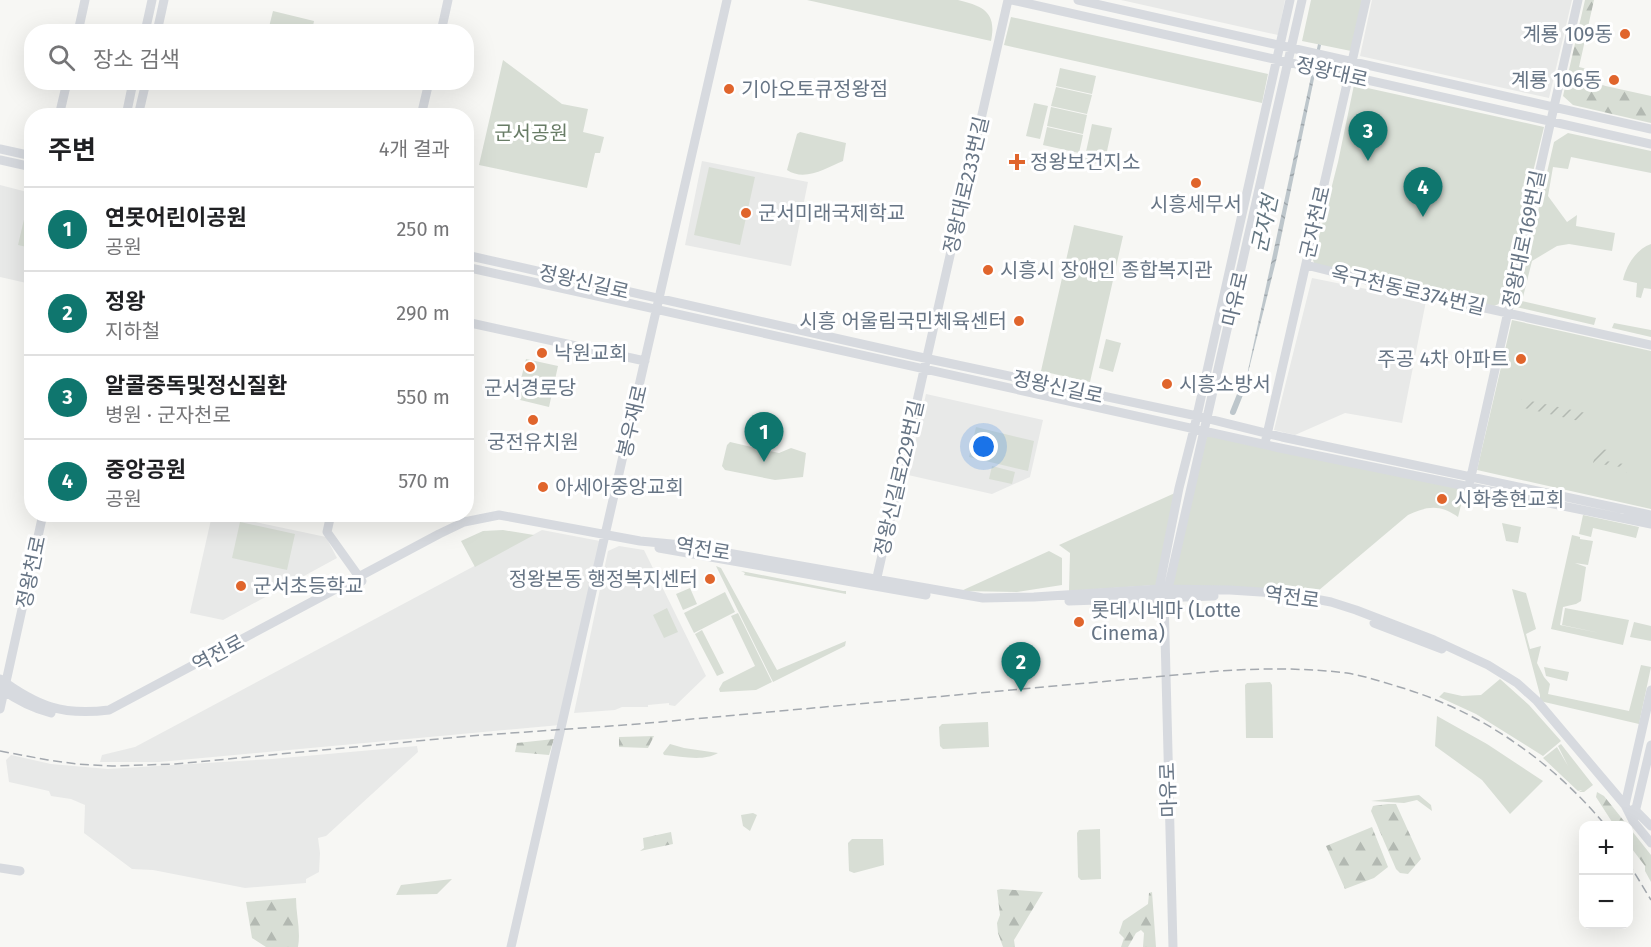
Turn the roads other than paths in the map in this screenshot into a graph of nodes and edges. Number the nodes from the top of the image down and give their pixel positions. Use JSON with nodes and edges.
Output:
{"nodes":[{"id":1,"x":85,"y":0,"type":"edge"},
{"id":2,"x":152,"y":0,"type":"edge"},
{"id":3,"x":164,"y":0,"type":"edge"},
{"id":4,"x":448,"y":0,"type":"edge"},
{"id":5,"x":727,"y":0,"type":"edge"},
{"id":6,"x":1010,"y":0,"type":"edge"},
{"id":7,"x":1078,"y":0,"type":"edge"},
{"id":8,"x":1290,"y":0,"type":"edge"},
{"id":9,"x":1302,"y":0,"type":"edge"},
{"id":10,"x":1366,"y":0,"type":"edge"},
{"id":11,"x":1578,"y":0,"type":"edge"},
{"id":12,"x":80,"y":24,"type":"edge"},
{"id":13,"x":147,"y":24,"type":"edge"},
{"id":14,"x":159,"y":24,"type":"edge"},
{"id":15,"x":443,"y":24,"type":"edge"},
{"id":16,"x":1280,"y":46,"type":"junction"},
{"id":17,"x":1291,"y":48,"type":"junction"},
{"id":18,"x":1277,"y":60,"type":"junction"},
{"id":19,"x":1347,"y":61,"type":"junction"},
{"id":20,"x":1292,"y":63,"type":"junction"},
{"id":21,"x":1344,"y":75,"type":"junction"},
{"id":22,"x":65,"y":90,"type":"edge"},
{"id":23,"x":132,"y":90,"type":"edge"},
{"id":24,"x":144,"y":90,"type":"edge"},
{"id":25,"x":427,"y":90,"type":"edge"},
{"id":26,"x":1553,"y":107,"type":"junction"},
{"id":27,"x":61,"y":108,"type":"edge"},
{"id":28,"x":128,"y":108,"type":"edge"},
{"id":29,"x":140,"y":108,"type":"edge"},
{"id":30,"x":423,"y":108,"type":"edge"},
{"id":31,"x":1549,"y":122,"type":"junction"},
{"id":32,"x":1651,"y":129,"type":"edge"},
{"id":33,"x":1651,"y":144,"type":"edge"},
{"id":34,"x":0,"y":148,"type":"edge"},
{"id":35,"x":24,"y":154,"type":"edge"},
{"id":36,"x":0,"y":160,"type":"edge"},
{"id":37,"x":24,"y":165,"type":"edge"},
{"id":38,"x":474,"y":257,"type":"edge"},
{"id":39,"x":1306,"y":265,"type":"junction"},
{"id":40,"x":474,"y":269,"type":"edge"},
{"id":41,"x":659,"y":299,"type":"junction"},
{"id":42,"x":657,"y":310,"type":"junction"},
{"id":43,"x":1508,"y":313,"type":"junction"},
{"id":44,"x":474,"y":324,"type":"edge"},
{"id":45,"x":1651,"y":345,"type":"edge"},
{"id":46,"x":927,"y":358,"type":"junction"},
{"id":47,"x":645,"y":362,"type":"junction"},
{"id":48,"x":924,"y":369,"type":"junction"},
{"id":49,"x":1197,"y":416,"type":"junction"},
{"id":50,"x":1208,"y":420,"type":"junction"},
{"id":51,"x":1194,"y":429,"type":"junction"},
{"id":52,"x":1205,"y":431,"type":"junction"},
{"id":53,"x":1267,"y":433,"type":"junction"},
{"id":54,"x":1265,"y":445,"type":"junction"},
{"id":55,"x":1470,"y":482,"type":"junction"},
{"id":56,"x":1651,"y":515,"type":"edge"},
{"id":57,"x":41,"y":522,"type":"edge"},
{"id":58,"x":329,"y":522,"type":"edge"},
{"id":59,"x":1651,"y":524,"type":"edge"},
{"id":60,"x":605,"y":537,"type":"junction"},
{"id":61,"x":361,"y":579,"type":"junction"},
{"id":62,"x":875,"y":584,"type":"junction"},
{"id":63,"x":1164,"y":592,"type":"junction"},
{"id":64,"x":1651,"y":690,"type":"edge"},
{"id":65,"x":2,"y":692,"type":"edge"},
{"id":66,"x":1651,"y":745,"type":"edge"},
{"id":67,"x":1625,"y":805,"type":"junction"},
{"id":68,"x":1637,"y":810,"type":"junction"},
{"id":69,"x":1633,"y":821,"type":"junction"},
{"id":70,"x":1651,"y":826,"type":"edge"},
{"id":71,"x":1651,"y":843,"type":"edge"},
{"id":72,"x":0,"y":868,"type":"edge"},
{"id":73,"x":20,"y":871,"type":"dead end"},
{"id":74,"x":511,"y":947,"type":"edge"},
{"id":75,"x":1173,"y":947,"type":"edge"}],
"edges":[{"from":1,"to":12,"type":"street"},
{"from":2,"to":13,"type":"street"},
{"from":3,"to":14,"type":"street"},
{"from":4,"to":15,"type":"street"},
{"from":5,"to":41,"type":"street","name":"봉우재로"},
{"from":6,"to":18,"type":"street","name":"정왕대로"},
{"from":6,"to":46,"type":"street","name":"정왕대로233번길"},
{"from":7,"to":16,"type":"street","name":"정왕대로"},
{"from":8,"to":16,"type":"street","name":"마유로"},
{"from":9,"to":17,"type":"street","name":"마유로"},
{"from":10,"to":19,"type":"street","name":"군자천로"},
{"from":11,"to":26,"type":"street","name":"정왕대로169번길"},
{"from":16,"to":17,"type":"street","name":"정왕대로"},
{"from":16,"to":18,"type":"street","name":"마유로"},
{"from":17,"to":19,"type":"street","name":"정왕대로"},
{"from":17,"to":20,"type":"street","name":"마유로"},
{"from":18,"to":20,"type":"street","name":"정왕대로"},
{"from":18,"to":49,"type":"street","name":"마유로"},
{"from":19,"to":21,"type":"street","name":"군자천로"},
{"from":19,"to":26,"type":"street","name":"정왕대로"},
{"from":20,"to":21,"type":"street","name":"정왕대로"},
{"from":20,"to":50,"type":"street","name":"마유로"},
{"from":21,"to":31,"type":"street","name":"정왕대로"},
{"from":21,"to":39,"type":"street","name":"군자천로"},
{"from":22,"to":27,"type":"street"},
{"from":23,"to":28,"type":"street"},
{"from":24,"to":29,"type":"street"},
{"from":25,"to":30,"type":"street"},
{"from":26,"to":31,"type":"street","name":"정왕대로169번길"},
{"from":26,"to":32,"type":"street","name":"정왕대로"},
{"from":31,"to":33,"type":"street","name":"정왕대로"},
{"from":31,"to":43,"type":"street","name":"정왕대로169번길"},
{"from":34,"to":35,"type":"street"},
{"from":36,"to":37,"type":"street"},
{"from":38,"to":41,"type":"street","name":"정왕신길로"},
{"from":39,"to":43,"type":"street","name":"옥구천동로374번길"},
{"from":39,"to":53,"type":"street","name":"군자천로"},
{"from":40,"to":42,"type":"street","name":"정왕신길로"},
{"from":41,"to":42,"type":"street","name":"봉우재로"},
{"from":41,"to":46,"type":"street","name":"정왕신길로"},
{"from":42,"to":47,"type":"street","name":"봉우재로"},
{"from":42,"to":48,"type":"street","name":"정왕신길로"},
{"from":43,"to":45,"type":"street","name":"옥구천동로374번길"},
{"from":43,"to":55,"type":"street","name":"정왕대로169번길"},
{"from":44,"to":47,"type":"street"},
{"from":46,"to":48,"type":"street","name":"정왕대로233번길"},
{"from":46,"to":49,"type":"street","name":"정왕신길로"},
{"from":47,"to":60,"type":"street","name":"봉우재로"},
{"from":48,"to":51,"type":"street","name":"정왕신길로"},
{"from":48,"to":62,"type":"street","name":"정왕신길로229번길"},
{"from":49,"to":50,"type":"street","name":"정왕신길로"},
{"from":49,"to":51,"type":"street","name":"마유로"},
{"from":50,"to":52,"type":"street","name":"마유로"},
{"from":50,"to":53,"type":"street","name":"정왕신길로"},
{"from":51,"to":52,"type":"street","name":"정왕신길로"},
{"from":51,"to":63,"type":"street","name":"마유로"},
{"from":52,"to":54,"type":"street","name":"정왕신길로"},
{"from":52,"to":63,"type":"street","name":"마유로"},
{"from":53,"to":54,"type":"street","name":"군자천로"},
{"from":53,"to":55,"type":"street","name":"정왕신길로"},
{"from":54,"to":55,"type":"street","name":"정왕신길로"},
{"from":55,"to":56,"type":"street","name":"정왕신길로"},
{"from":55,"to":59,"type":"street","name":"정왕신길로"},
{"from":57,"to":65,"type":"street","name":"정왕천로"},
{"from":58,"to":61,"type":"street"},
{"from":60,"to":61,"type":"street","name":"역전로"},
{"from":60,"to":62,"type":"street","name":"역전로"},
{"from":60,"to":74,"type":"street","name":"봉우재로"},
{"from":61,"to":65,"type":"street","name":"역전로"},
{"from":62,"to":63,"type":"street","name":"역전로"},
{"from":63,"to":67,"type":"street","name":"역전로"},
{"from":63,"to":75,"type":"street","name":"마유로"},
{"from":64,"to":67,"type":"street"},
{"from":66,"to":68,"type":"street"},
{"from":67,"to":68,"type":"street","name":"역전로"},
{"from":67,"to":69,"type":"street","name":"역전로"},
{"from":68,"to":69,"type":"street"},
{"from":68,"to":70,"type":"street","name":"역전로"},
{"from":69,"to":71,"type":"street","name":"역전로"},
{"from":72,"to":73,"type":"street"}]}
